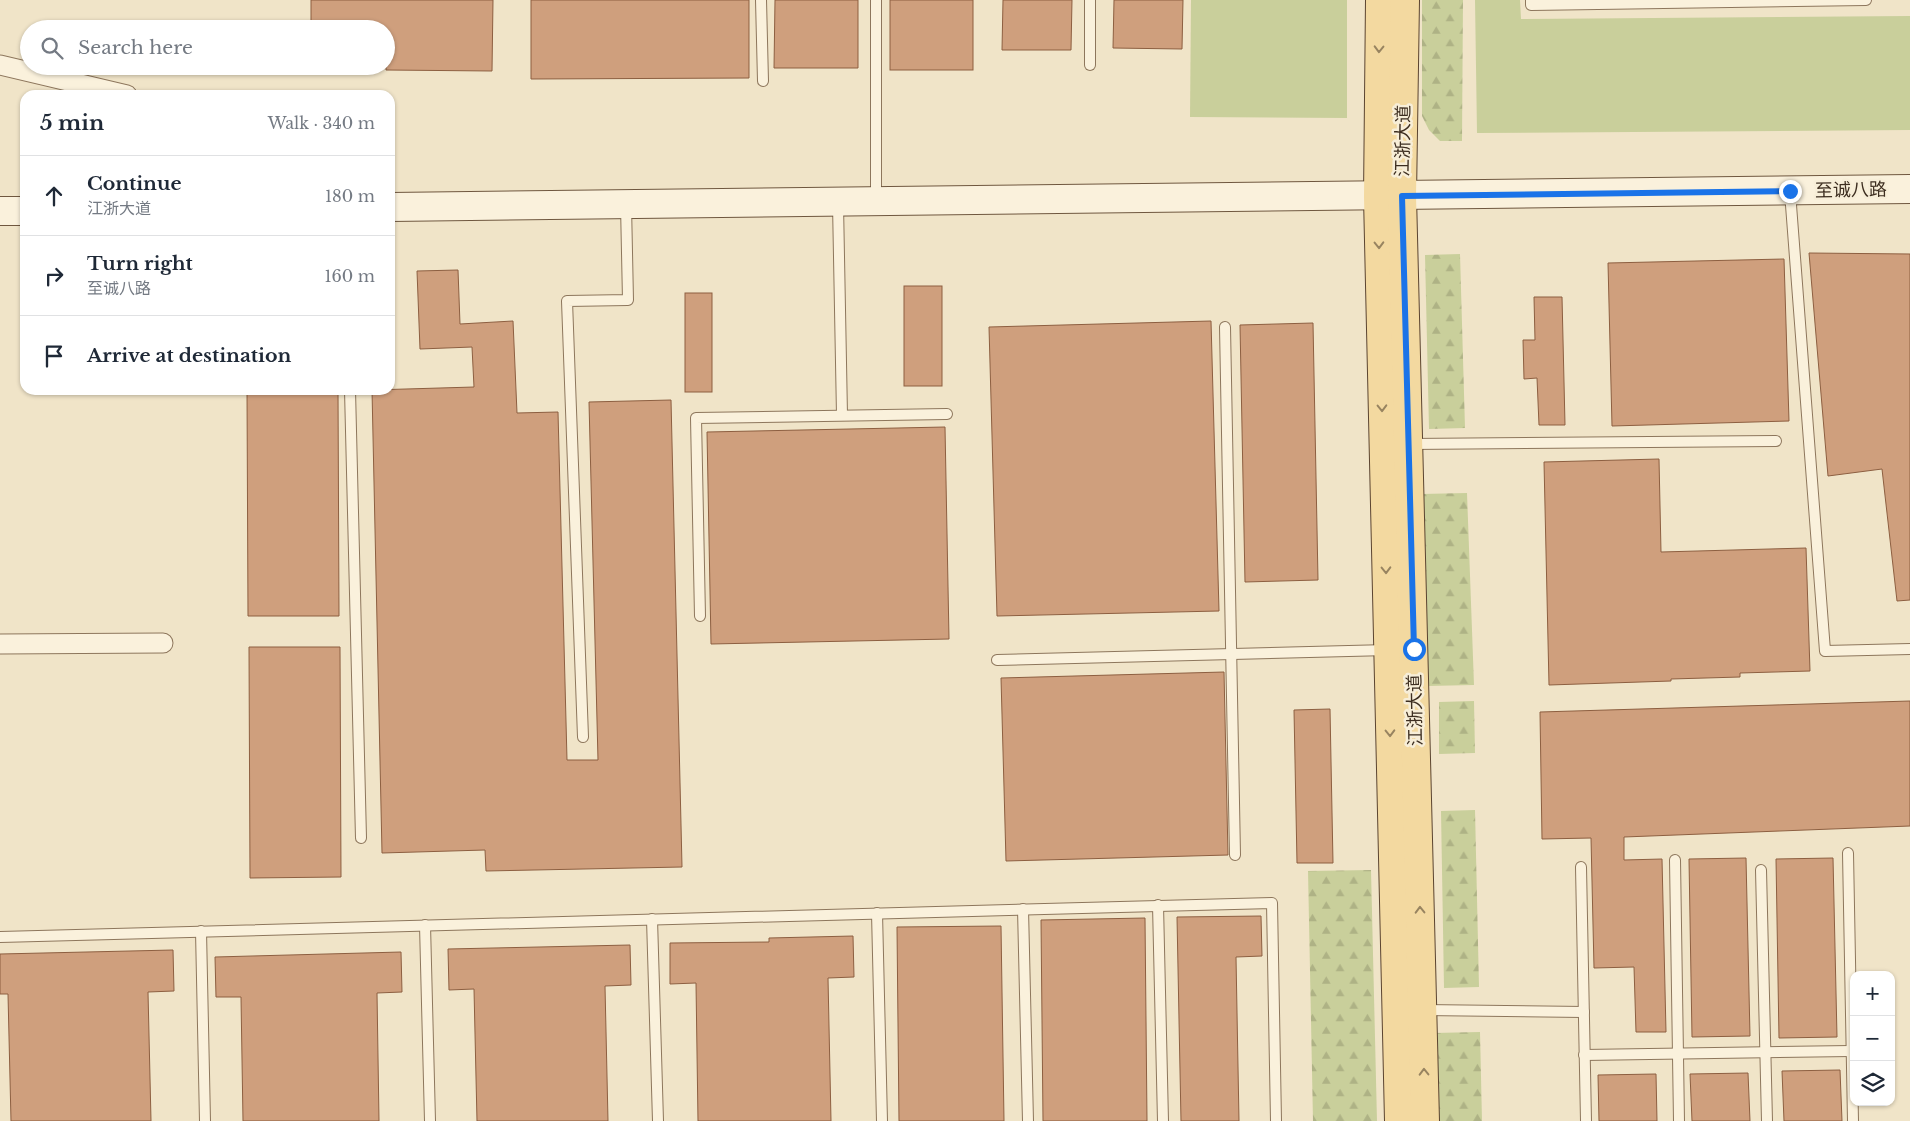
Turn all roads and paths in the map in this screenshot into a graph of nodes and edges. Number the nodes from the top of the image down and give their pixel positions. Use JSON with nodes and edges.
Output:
{"nodes":[{"id":1,"x":761,"y":0,"type":"edge"},
{"id":2,"x":876,"y":0,"type":"edge"},
{"id":3,"x":1090,"y":0,"type":"edge"},
{"id":4,"x":1380,"y":0,"type":"edge"},
{"id":5,"x":1405,"y":0,"type":"edge"},
{"id":6,"x":1531,"y":0,"type":"edge"},
{"id":7,"x":1849,"y":0,"type":"edge"},
{"id":8,"x":1866,"y":0,"type":"edge"},
{"id":9,"x":1685,"y":2,"type":"edge"},
{"id":10,"x":0,"y":65,"type":"edge"},
{"id":11,"x":1090,"y":65,"type":"dead end"},
{"id":12,"x":20,"y":70,"type":"edge"},
{"id":13,"x":42,"y":75,"type":"edge"},
{"id":14,"x":763,"y":82,"type":"dead end"},
{"id":15,"x":105,"y":90,"type":"edge"},
{"id":16,"x":1910,"y":189,"type":"edge"},
{"id":17,"x":1790,"y":191,"type":"junction"},
{"id":18,"x":1390,"y":196,"type":"junction"},
{"id":19,"x":876,"y":202,"type":"junction"},
{"id":20,"x":838,"y":203,"type":"junction"},
{"id":21,"x":626,"y":205,"type":"junction"},
{"id":22,"x":395,"y":207,"type":"edge"},
{"id":23,"x":20,"y":211,"type":"edge"},
{"id":24,"x":0,"y":212,"type":"edge"},
{"id":25,"x":1225,"y":326,"type":"dead end"},
{"id":26,"x":350,"y":395,"type":"edge"},
{"id":27,"x":947,"y":414,"type":"dead end"},
{"id":28,"x":842,"y":415,"type":"junction"},
{"id":29,"x":1776,"y":441,"type":"dead end"},
{"id":30,"x":1408,"y":444,"type":"junction"},
{"id":31,"x":700,"y":616,"type":"dead end"},
{"id":32,"x":163,"y":643,"type":"dead end"},
{"id":33,"x":0,"y":644,"type":"edge"},
{"id":34,"x":1401,"y":650,"type":"junction"},
{"id":35,"x":1910,"y":650,"type":"edge"},
{"id":36,"x":1231,"y":654,"type":"junction"},
{"id":37,"x":997,"y":660,"type":"dead end"},
{"id":38,"x":583,"y":737,"type":"dead end"},
{"id":39,"x":361,"y":838,"type":"dead end"},
{"id":40,"x":1848,"y":854,"type":"dead end"},
{"id":41,"x":1235,"y":855,"type":"dead end"},
{"id":42,"x":1675,"y":860,"type":"dead end"},
{"id":43,"x":1581,"y":867,"type":"dead end"},
{"id":44,"x":1762,"y":870,"type":"dead end"},
{"id":45,"x":1158,"y":905,"type":"junction"},
{"id":46,"x":1023,"y":909,"type":"junction"},
{"id":47,"x":877,"y":913,"type":"junction"},
{"id":48,"x":652,"y":919,"type":"junction"},
{"id":49,"x":426,"y":925,"type":"junction"},
{"id":50,"x":201,"y":931,"type":"junction"},
{"id":51,"x":0,"y":936,"type":"edge"},
{"id":52,"x":1423,"y":1010,"type":"junction"},
{"id":53,"x":1584,"y":1012,"type":"junction"},
{"id":54,"x":1850,"y":1016,"type":"edge"},
{"id":55,"x":1850,"y":1051,"type":"edge"},
{"id":56,"x":1765,"y":1052,"type":"junction"},
{"id":57,"x":1678,"y":1053,"type":"junction"},
{"id":58,"x":1584,"y":1055,"type":"junction"},
{"id":59,"x":1851,"y":1061,"type":"edge"},
{"id":60,"x":205,"y":1121,"type":"edge"},
{"id":61,"x":430,"y":1121,"type":"edge"},
{"id":62,"x":658,"y":1121,"type":"edge"},
{"id":63,"x":882,"y":1121,"type":"edge"},
{"id":64,"x":1028,"y":1121,"type":"edge"},
{"id":65,"x":1163,"y":1121,"type":"edge"},
{"id":66,"x":1276,"y":1121,"type":"edge"},
{"id":67,"x":1399,"y":1121,"type":"edge"},
{"id":68,"x":1426,"y":1121,"type":"edge"},
{"id":69,"x":1586,"y":1121,"type":"edge"},
{"id":70,"x":1680,"y":1121,"type":"edge"},
{"id":71,"x":1767,"y":1121,"type":"edge"},
{"id":72,"x":1852,"y":1121,"type":"edge"}],
"edges":[{"from":1,"to":14,"type":"lane"},
{"from":2,"to":19,"type":"lane"},
{"from":3,"to":11,"type":"lane"},
{"from":4,"to":18,"type":"main road","name":"江浙大道","one_way":true},
{"from":5,"to":18,"type":"main road","name":"江浙大道"},
{"from":6,"to":9,"type":"lane"},
{"from":7,"to":8,"type":"lane"},
{"from":7,"to":9,"type":"lane"},
{"from":10,"to":12,"type":"street"},
{"from":13,"to":15,"type":"street"},
{"from":16,"to":17,"type":"main road","name":"至诚八路"},
{"from":17,"to":18,"type":"main road","name":"至诚八路"},
{"from":17,"to":35,"type":"lane"},
{"from":18,"to":19,"type":"main road","name":"至诚八路"},
{"from":18,"to":30,"type":"main road","name":"江浙大道"},
{"from":18,"to":34,"type":"main road","name":"江浙大道","one_way":true},
{"from":19,"to":20,"type":"main road","name":"至诚八路"},
{"from":20,"to":21,"type":"main road","name":"至诚八路"},
{"from":20,"to":28,"type":"lane"},
{"from":21,"to":22,"type":"main road","name":"至诚八路"},
{"from":21,"to":38,"type":"lane"},
{"from":23,"to":24,"type":"main road"},
{"from":25,"to":36,"type":"lane"},
{"from":26,"to":39,"type":"lane"},
{"from":27,"to":28,"type":"lane"},
{"from":28,"to":31,"type":"lane"},
{"from":29,"to":30,"type":"lane"},
{"from":30,"to":34,"type":"main road","name":"江浙大道"},
{"from":32,"to":33,"type":"street"},
{"from":34,"to":36,"type":"lane"},
{"from":52,"to":34,"type":"main road","name":"江浙大道","one_way":true},
{"from":34,"to":67,"type":"main road","name":"江浙大道","one_way":true},
{"from":36,"to":37,"type":"lane"},
{"from":36,"to":41,"type":"lane"},
{"from":40,"to":54,"type":"lane"},
{"from":42,"to":57,"type":"lane"},
{"from":43,"to":53,"type":"lane"},
{"from":44,"to":56,"type":"lane"},
{"from":45,"to":46,"type":"lane"},
{"from":45,"to":65,"type":"lane"},
{"from":45,"to":66,"type":"lane"},
{"from":46,"to":47,"type":"lane"},
{"from":46,"to":64,"type":"lane"},
{"from":47,"to":48,"type":"lane"},
{"from":47,"to":63,"type":"lane"},
{"from":48,"to":49,"type":"lane"},
{"from":48,"to":62,"type":"lane"},
{"from":49,"to":50,"type":"lane"},
{"from":49,"to":61,"type":"lane"},
{"from":50,"to":51,"type":"lane"},
{"from":50,"to":60,"type":"lane"},
{"from":52,"to":53,"type":"lane"},
{"from":68,"to":52,"type":"main road","name":"江浙大道","one_way":true},
{"from":53,"to":58,"type":"lane"},
{"from":55,"to":56,"type":"lane"},
{"from":56,"to":57,"type":"lane"},
{"from":56,"to":71,"type":"lane"},
{"from":57,"to":58,"type":"lane"},
{"from":57,"to":70,"type":"lane"},
{"from":58,"to":69,"type":"lane"},
{"from":59,"to":72,"type":"lane"}]}
